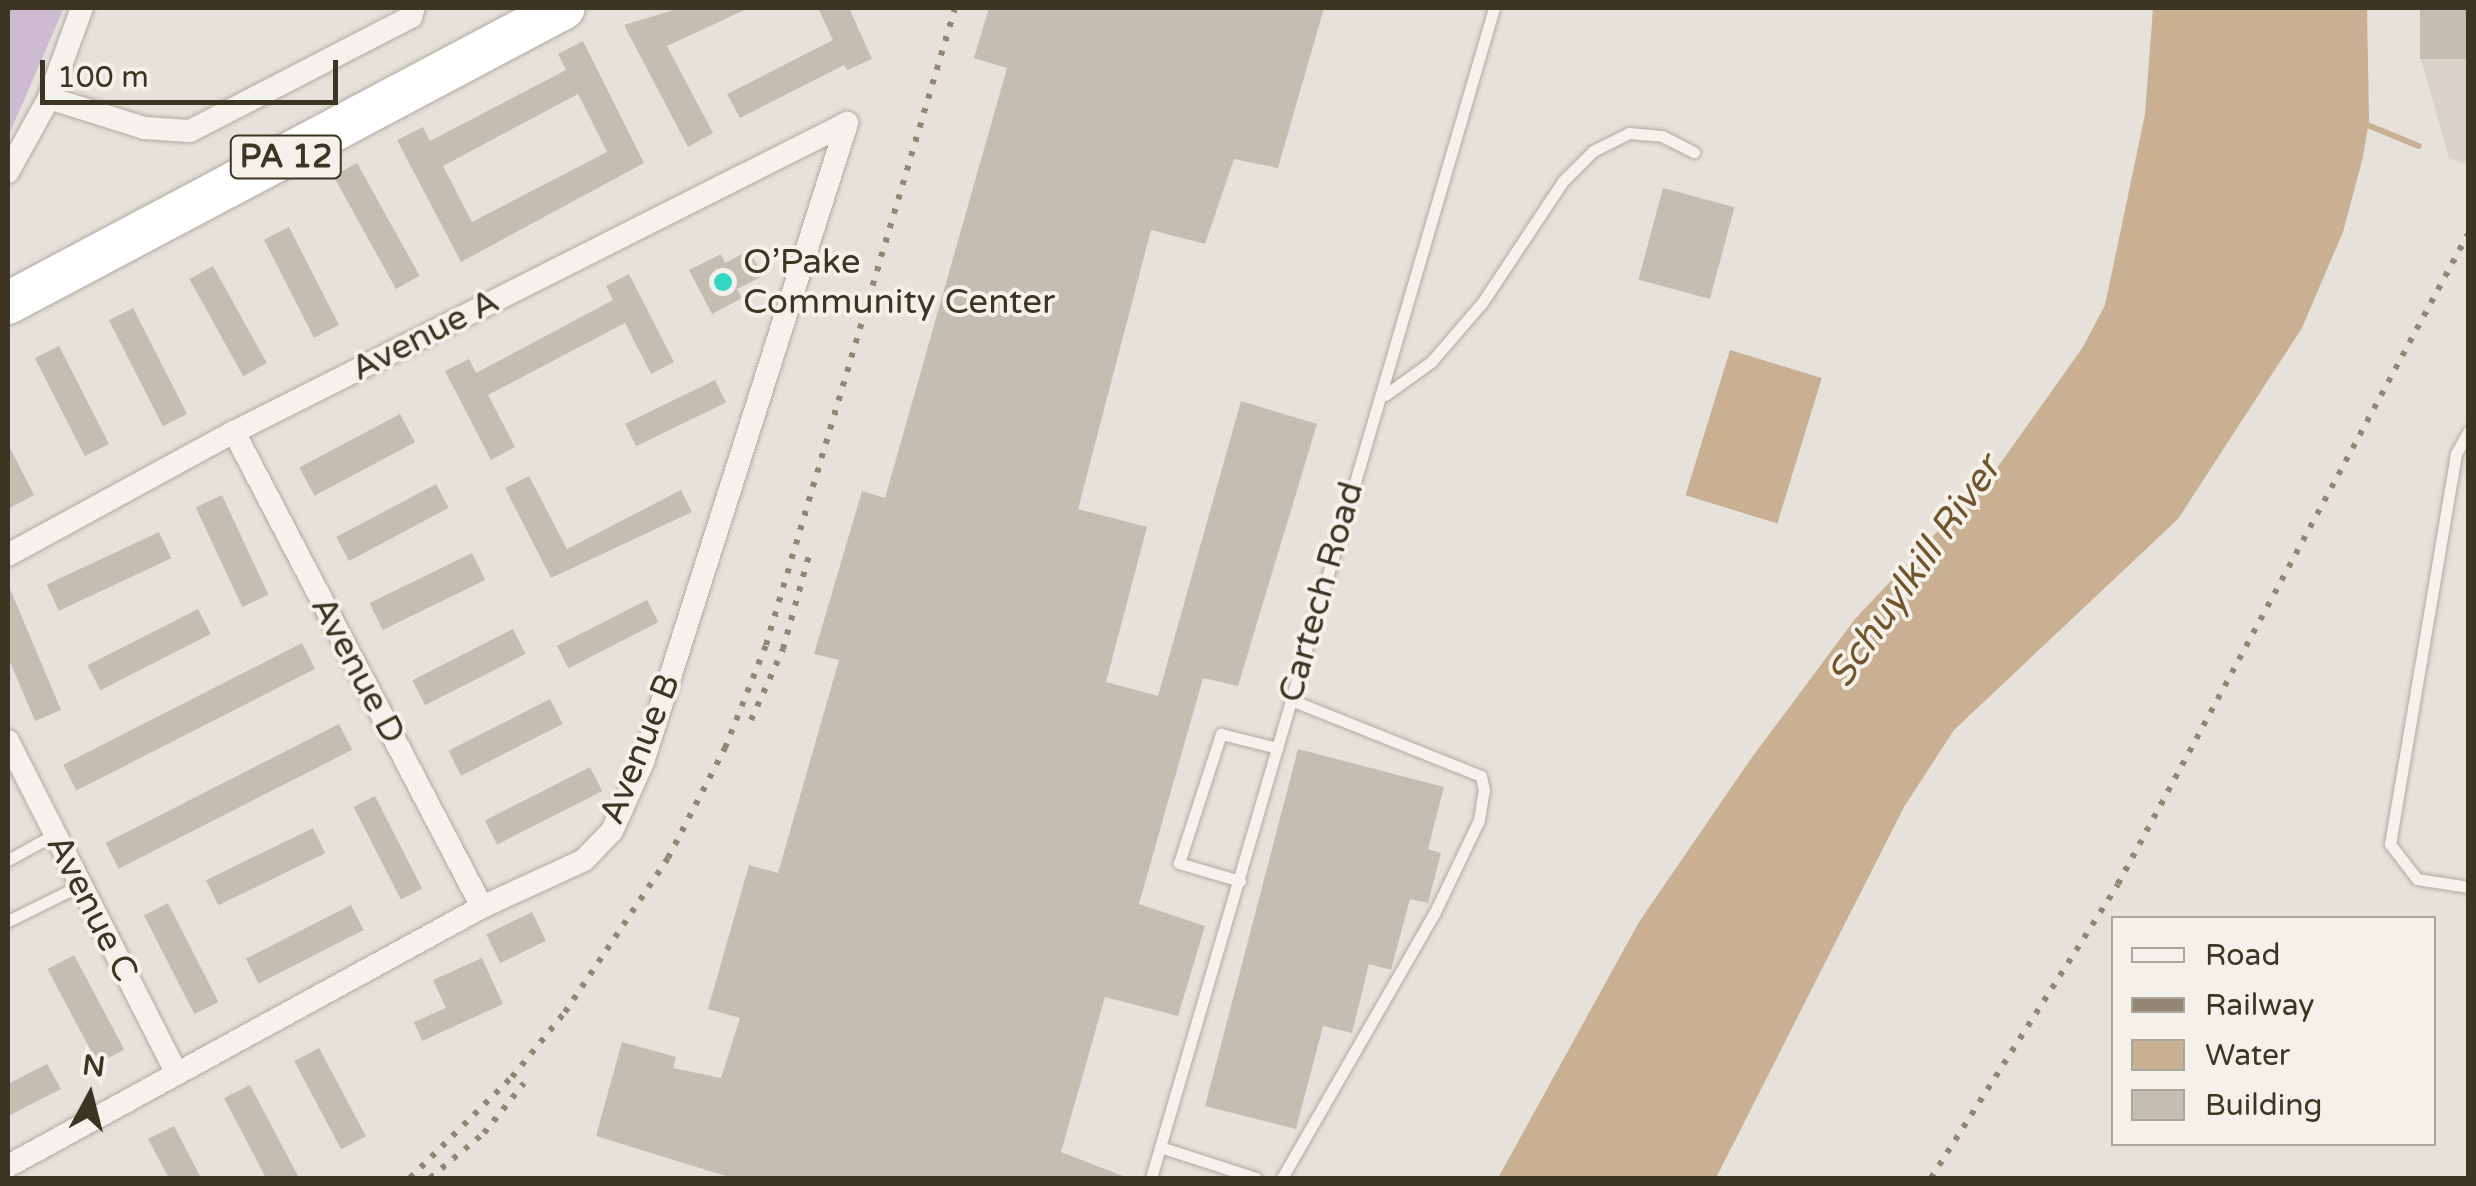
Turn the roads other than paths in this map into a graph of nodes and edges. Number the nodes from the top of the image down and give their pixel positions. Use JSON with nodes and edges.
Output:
{"nodes":[{"id":1,"x":82,"y":8,"type":"edge"},
{"id":2,"x":516,"y":8,"type":"edge"},
{"id":3,"x":564,"y":8,"type":"edge"},
{"id":4,"x":1494,"y":8,"type":"edge"},
{"id":5,"x":412,"y":12,"type":"edge"},
{"id":6,"x":49,"y":98,"type":"junction"},
{"id":7,"x":847,"y":123,"type":"joint"},
{"id":8,"x":1694,"y":152,"type":"dead end"},
{"id":9,"x":8,"y":172,"type":"edge"},
{"id":10,"x":8,"y":276,"type":"edge"},
{"id":11,"x":8,"y":303,"type":"edge"},
{"id":12,"x":1385,"y":395,"type":"junction"},
{"id":13,"x":234,"y":432,"type":"junction"},
{"id":14,"x":2468,"y":432,"type":"edge"},
{"id":15,"x":8,"y":554,"type":"edge"},
{"id":16,"x":1291,"y":700,"type":"junction"},
{"id":17,"x":8,"y":741,"type":"edge"},
{"id":18,"x":1277,"y":748,"type":"junction"},
{"id":19,"x":55,"y":834,"type":"junction"},
{"id":20,"x":8,"y":860,"type":"edge"},
{"id":21,"x":1240,"y":881,"type":"junction"},
{"id":22,"x":81,"y":886,"type":"junction"},
{"id":23,"x":2468,"y":887,"type":"edge"},
{"id":24,"x":482,"y":907,"type":"junction"},
{"id":25,"x":8,"y":921,"type":"edge"},
{"id":26,"x":177,"y":1074,"type":"junction"},
{"id":27,"x":1160,"y":1147,"type":"junction"},
{"id":28,"x":8,"y":1166,"type":"edge"},
{"id":29,"x":1151,"y":1178,"type":"edge"},
{"id":30,"x":1256,"y":1178,"type":"edge"},
{"id":31,"x":1282,"y":1178,"type":"edge"}],
"edges":[{"from":1,"to":6,"type":"street"},
{"from":2,"to":10,"type":"highway","number":"PA 12"},
{"from":3,"to":11,"type":"highway","number":"PA 12"},
{"from":4,"to":12,"type":"lane","name":"Cartech Road"},
{"from":5,"to":6,"type":"street"},
{"from":6,"to":9,"type":"street"},
{"from":7,"to":13,"type":"street","name":"Avenue A"},
{"from":7,"to":24,"type":"street","name":"Avenue B"},
{"from":8,"to":12,"type":"lane"},
{"from":12,"to":16,"type":"lane","name":"Cartech Road"},
{"from":13,"to":15,"type":"street","name":"Avenue A"},
{"from":13,"to":24,"type":"street","name":"Avenue D"},
{"from":14,"to":23,"type":"lane"},
{"from":16,"to":18,"type":"lane","name":"Cartech Road"},
{"from":16,"to":31,"type":"lane"},
{"from":17,"to":19,"type":"street","name":"Avenue C"},
{"from":18,"to":21,"type":"lane","name":"Cartech Road"},
{"from":18,"to":21,"type":"lane"},
{"from":19,"to":20,"type":"lane"},
{"from":19,"to":22,"type":"street","name":"Avenue C"},
{"from":21,"to":27,"type":"lane","name":"Cartech Road"},
{"from":22,"to":25,"type":"lane"},
{"from":22,"to":26,"type":"street","name":"Avenue C"},
{"from":24,"to":26,"type":"street","name":"Avenue B"},
{"from":26,"to":28,"type":"street","name":"Avenue B"},
{"from":27,"to":29,"type":"lane","name":"Cartech Road"},
{"from":27,"to":30,"type":"lane"}]}
